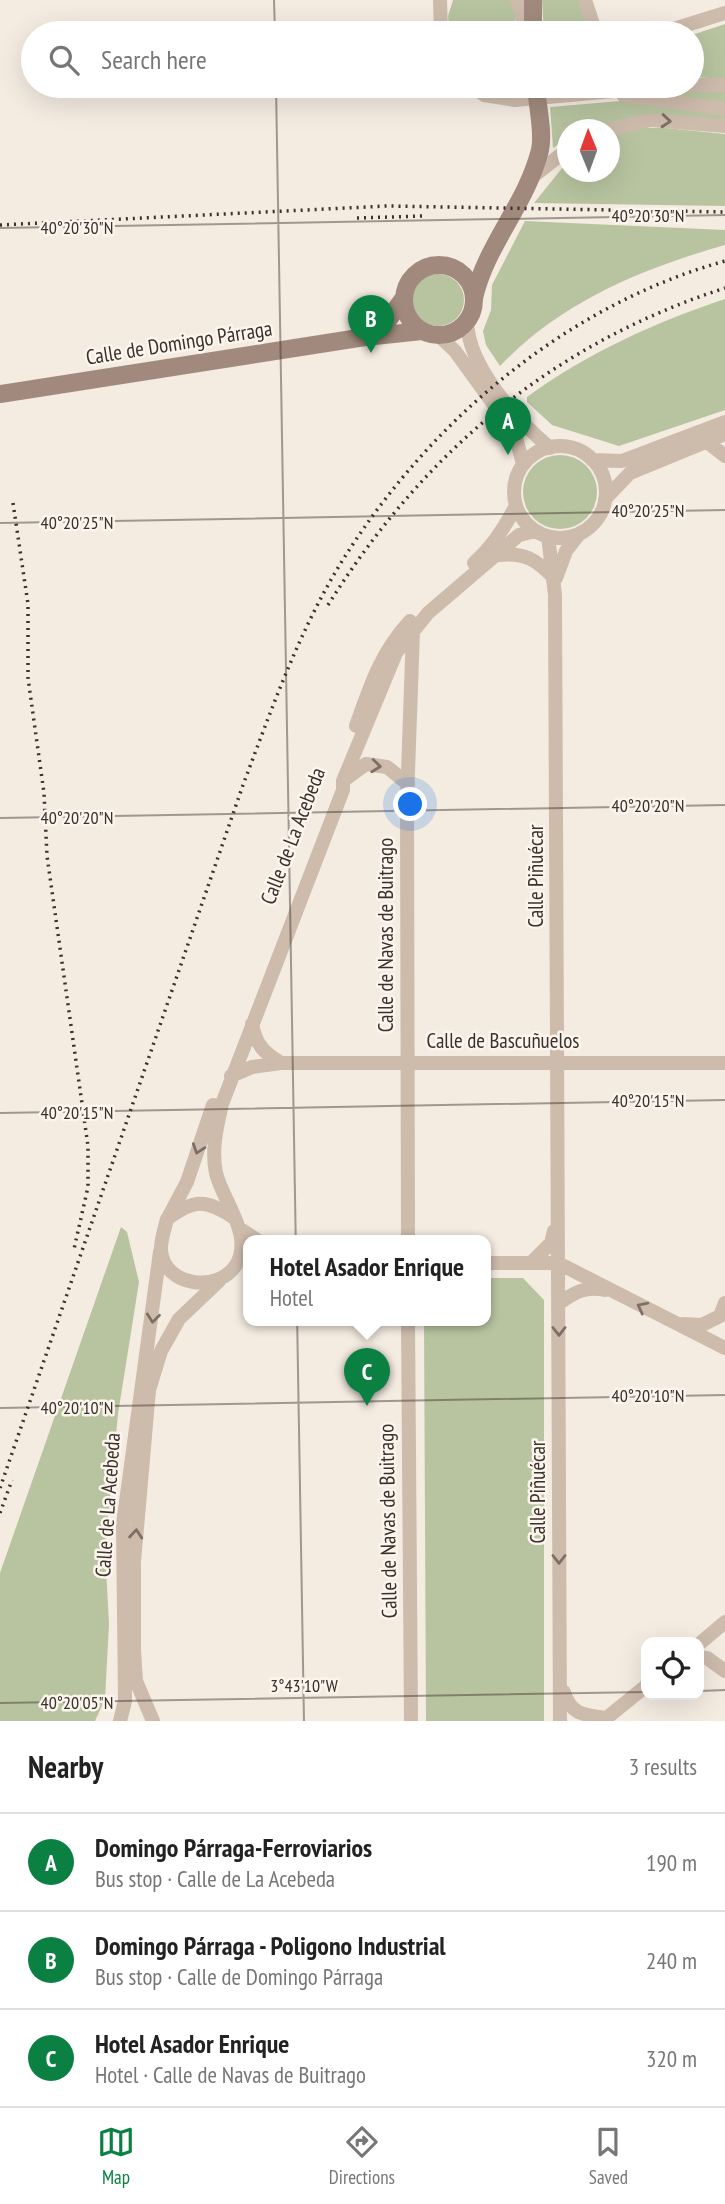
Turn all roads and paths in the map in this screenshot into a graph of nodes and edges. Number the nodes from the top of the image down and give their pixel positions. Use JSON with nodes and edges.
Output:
{"nodes":[{"id":1,"x":440,"y":0,"type":"edge"},
{"id":2,"x":517,"y":0,"type":"edge"},
{"id":3,"x":533,"y":0,"type":"edge"},
{"id":4,"x":584,"y":0,"type":"edge"},
{"id":5,"x":725,"y":13,"type":"edge"},
{"id":6,"x":441,"y":21,"type":"edge"},
{"id":7,"x":523,"y":21,"type":"edge"},
{"id":8,"x":533,"y":21,"type":"edge"},
{"id":9,"x":592,"y":21,"type":"edge"},
{"id":10,"x":699,"y":21,"type":"edge"},
{"id":11,"x":704,"y":84,"type":"edge"},
{"id":12,"x":725,"y":85,"type":"edge"},
{"id":13,"x":500,"y":98,"type":"edge"},
{"id":14,"x":535,"y":98,"type":"edge"},
{"id":15,"x":537,"y":98,"type":"edge"},
{"id":16,"x":640,"y":98,"type":"edge"},
{"id":17,"x":725,"y":109,"type":"edge"},
{"id":18,"x":725,"y":126,"type":"edge"},
{"id":19,"x":620,"y":127,"type":"edge"},
{"id":20,"x":557,"y":158,"type":"edge"},
{"id":21,"x":531,"y":178,"type":"junction"},
{"id":22,"x":494,"y":244,"type":"junction"},
{"id":23,"x":457,"y":270,"type":"junction"},
{"id":24,"x":474,"y":298,"type":"junction"},
{"id":25,"x":404,"y":299,"type":"junction"},
{"id":26,"x":467,"y":321,"type":"junction"},
{"id":27,"x":430,"y":333,"type":"junction"},
{"id":28,"x":365,"y":337,"type":"junction"},
{"id":29,"x":471,"y":366,"type":"junction"},
{"id":30,"x":0,"y":394,"type":"edge"},
{"id":31,"x":510,"y":416,"type":"junction"},
{"id":32,"x":725,"y":422,"type":"edge"},
{"id":33,"x":725,"y":434,"type":"edge"},
{"id":34,"x":706,"y":441,"type":"junction"},
{"id":35,"x":550,"y":447,"type":"junction"},
{"id":36,"x":725,"y":456,"type":"edge"},
{"id":37,"x":592,"y":460,"type":"junction"},
{"id":38,"x":523,"y":464,"type":"junction"},
{"id":39,"x":725,"y":465,"type":"edge"},
{"id":40,"x":605,"y":499,"type":"junction"},
{"id":41,"x":516,"y":505,"type":"junction"},
{"id":42,"x":580,"y":533,"type":"junction"},
{"id":43,"x":541,"y":534,"type":"junction"},
{"id":44,"x":499,"y":555,"type":"junction"},
{"id":45,"x":555,"y":579,"type":"junction"},
{"id":46,"x":413,"y":630,"type":"junction"},
{"id":47,"x":343,"y":781,"type":"junction"},
{"id":48,"x":408,"y":784,"type":"junction"},
{"id":49,"x":252,"y":1023,"type":"junction"},
{"id":50,"x":406,"y":1062,"type":"junction"},
{"id":51,"x":558,"y":1062,"type":"junction"},
{"id":52,"x":281,"y":1063,"type":"junction"},
{"id":53,"x":725,"y":1063,"type":"edge"},
{"id":54,"x":231,"y":1076,"type":"junction"},
{"id":55,"x":558,"y":1216,"type":"junction"},
{"id":56,"x":167,"y":1219,"type":"junction"},
{"id":57,"x":236,"y":1222,"type":"junction"},
{"id":58,"x":251,"y":1235,"type":"edge"},
{"id":59,"x":408,"y":1235,"type":"edge"},
{"id":60,"x":160,"y":1251,"type":"junction"},
{"id":61,"x":491,"y":1263,"type":"edge"},
{"id":62,"x":530,"y":1263,"type":"junction"},
{"id":63,"x":558,"y":1263,"type":"junction"},
{"id":64,"x":222,"y":1278,"type":"junction"},
{"id":65,"x":613,"y":1292,"type":"junction"},
{"id":66,"x":725,"y":1303,"type":"edge"},
{"id":67,"x":558,"y":1304,"type":"junction"},
{"id":68,"x":677,"y":1324,"type":"junction"},
{"id":69,"x":408,"y":1326,"type":"edge"},
{"id":70,"x":725,"y":1348,"type":"edge"},
{"id":71,"x":725,"y":1622,"type":"edge"},
{"id":72,"x":704,"y":1640,"type":"edge"},
{"id":73,"x":704,"y":1658,"type":"edge"},
{"id":74,"x":725,"y":1671,"type":"edge"},
{"id":75,"x":560,"y":1681,"type":"junction"},
{"id":76,"x":641,"y":1690,"type":"edge"},
{"id":77,"x":605,"y":1719,"type":"edge"},
{"id":78,"x":120,"y":1721,"type":"edge"},
{"id":79,"x":153,"y":1721,"type":"edge"},
{"id":80,"x":411,"y":1721,"type":"edge"},
{"id":81,"x":560,"y":1721,"type":"edge"}],
"edges":[{"from":1,"to":6,"type":"street"},
{"from":2,"to":7,"type":"street"},
{"from":3,"to":8,"type":"street"},
{"from":4,"to":9,"type":"street"},
{"from":5,"to":10,"type":"street"},
{"from":11,"to":12,"type":"street"},
{"from":13,"to":14,"type":"street"},
{"from":15,"to":21,"type":"street"},
{"from":16,"to":17,"type":"street"},
{"from":19,"to":18,"type":"street","one_way":true},
{"from":20,"to":21,"type":"street"},
{"from":21,"to":22,"type":"street"},
{"from":22,"to":23,"type":"street"},
{"from":22,"to":24,"type":"street"},
{"from":23,"to":24,"type":"street"},
{"from":23,"to":25,"type":"street"},
{"from":24,"to":26,"type":"street"},
{"from":25,"to":27,"type":"street"},
{"from":25,"to":28,"type":"street"},
{"from":26,"to":27,"type":"street"},
{"from":26,"to":29,"type":"street"},
{"from":27,"to":28,"type":"street","name":"Calle de Domingo Párraga"},
{"from":27,"to":29,"type":"street"},
{"from":28,"to":30,"type":"street","name":"Calle de Domingo Párraga"},
{"from":29,"to":31,"type":"street"},
{"from":31,"to":35,"type":"street"},
{"from":31,"to":38,"type":"street"},
{"from":32,"to":37,"type":"street"},
{"from":33,"to":34,"type":"street"},
{"from":34,"to":36,"type":"street"},
{"from":34,"to":40,"type":"street"},
{"from":35,"to":37,"type":"street"},
{"from":35,"to":38,"type":"street"},
{"from":36,"to":39,"type":"street"},
{"from":37,"to":40,"type":"street"},
{"from":38,"to":41,"type":"street"},
{"from":40,"to":42,"type":"street"},
{"from":41,"to":43,"type":"street"},
{"from":41,"to":56,"type":"street","name":"Calle de La Acebeda","one_way":true},
{"from":42,"to":43,"type":"street"},
{"from":42,"to":45,"type":"street"},
{"from":43,"to":44,"type":"street","name":"Calle de La Acebeda"},
{"from":43,"to":45,"type":"street","name":"Calle Piñuécar"},
{"from":44,"to":45,"type":"street"},
{"from":44,"to":46,"type":"street","name":"Calle de La Acebeda"},
{"from":45,"to":51,"type":"street","name":"Calle Piñuécar"},
{"from":46,"to":47,"type":"street","name":"Calle de La Acebeda"},
{"from":46,"to":48,"type":"street","name":"Calle de Navas de Buitrago"},
{"from":47,"to":48,"type":"street","one_way":true},
{"from":47,"to":49,"type":"street","name":"Calle de La Acebeda"},
{"from":48,"to":50,"type":"street","name":"Calle de Navas de Buitrago"},
{"from":49,"to":52,"type":"street"},
{"from":49,"to":54,"type":"street","name":"Calle de La Acebeda"},
{"from":50,"to":51,"type":"street","name":"Calle de Bascuñuelos"},
{"from":50,"to":52,"type":"street","name":"Calle de Bascuñuelos"},
{"from":50,"to":59,"type":"street","name":"Calle de Navas de Buitrago"},
{"from":51,"to":53,"type":"street","name":"Calle de Bascuñuelos"},
{"from":51,"to":55,"type":"street","name":"Calle Piñuécar"},
{"from":52,"to":54,"type":"street","name":"Calle de Bascuñuelos"},
{"from":54,"to":57,"type":"street","name":"Calle de La Acebeda"},
{"from":55,"to":62,"type":"street","name":"Calle Piñuécar"},
{"from":55,"to":63,"type":"street","name":"Calle Piñuécar"},
{"from":56,"to":57,"type":"street"},
{"from":56,"to":60,"type":"street"},
{"from":57,"to":58,"type":"street"},
{"from":57,"to":64,"type":"street"},
{"from":60,"to":64,"type":"street"},
{"from":60,"to":78,"type":"street","name":"Calle de La Acebeda","one_way":true},
{"from":61,"to":62,"type":"street"},
{"from":62,"to":63,"type":"street"},
{"from":63,"to":65,"type":"street"},
{"from":63,"to":67,"type":"street","name":"Calle Piñuécar"},
{"from":79,"to":64,"type":"street","name":"Calle de La Acebeda","one_way":true},
{"from":65,"to":67,"type":"street"},
{"from":68,"to":65,"type":"street","one_way":true},
{"from":66,"to":68,"type":"street"},
{"from":67,"to":75,"type":"street","name":"Calle Piñuécar","one_way":true},
{"from":68,"to":70,"type":"street"},
{"from":69,"to":80,"type":"street","name":"Calle de Navas de Buitrago"},
{"from":71,"to":72,"type":"street"},
{"from":73,"to":74,"type":"street"},
{"from":75,"to":77,"type":"street","name":"Calle Piñuécar"},
{"from":75,"to":81,"type":"street","name":"Calle Piñuécar"},
{"from":76,"to":77,"type":"street"}]}
